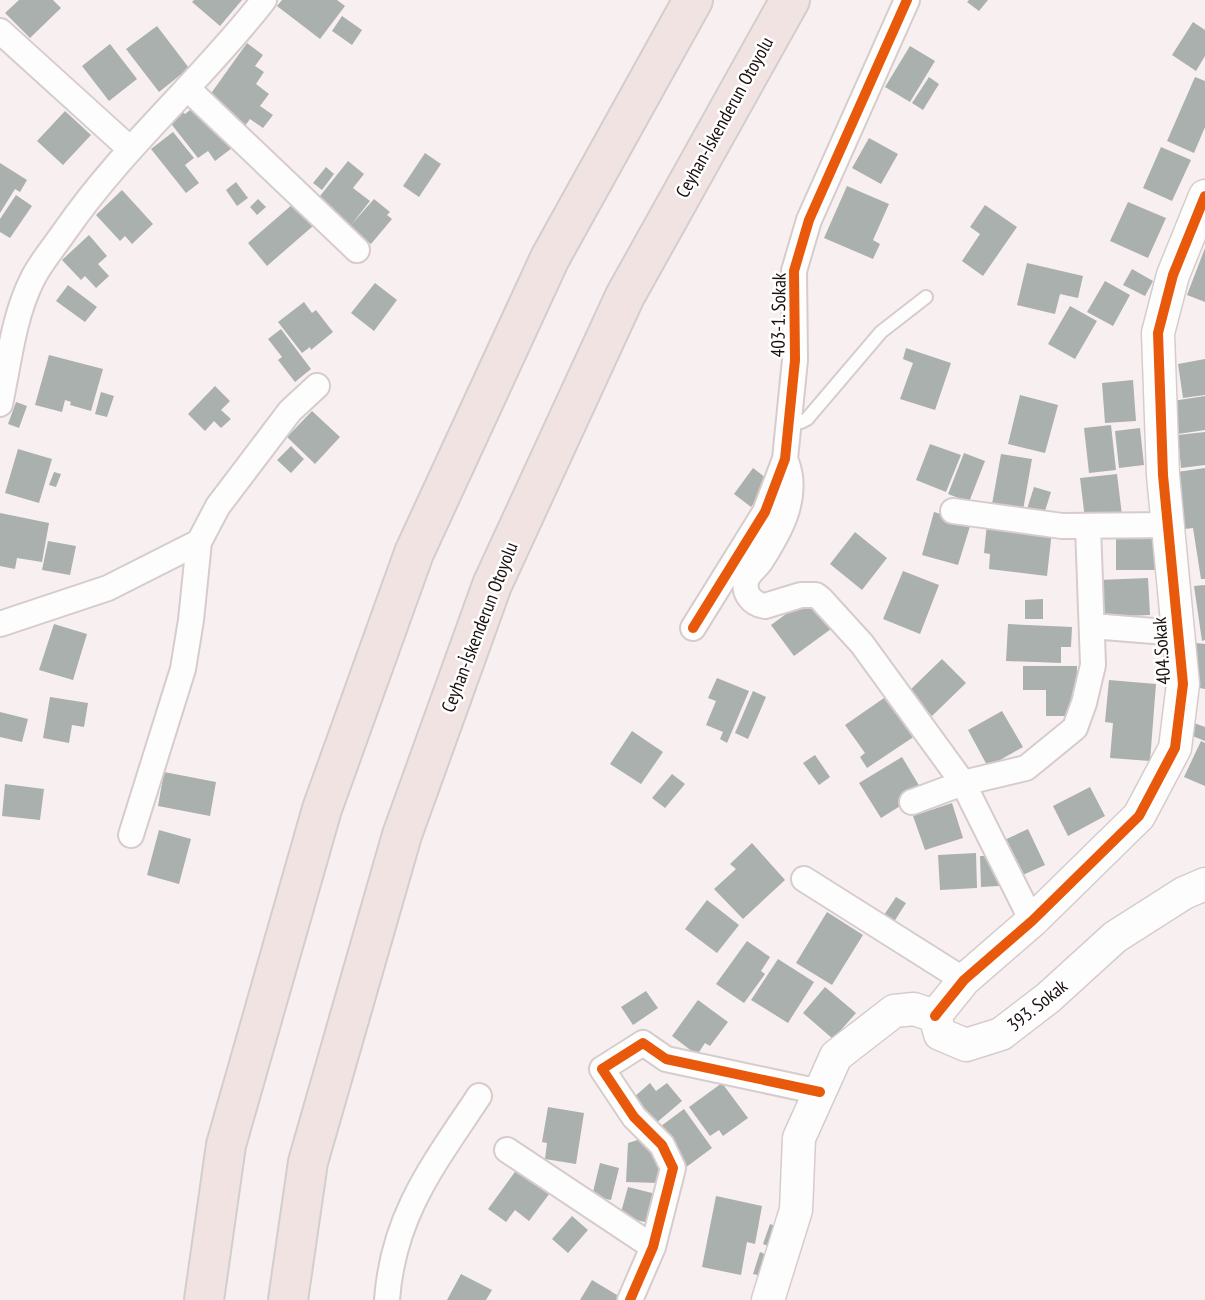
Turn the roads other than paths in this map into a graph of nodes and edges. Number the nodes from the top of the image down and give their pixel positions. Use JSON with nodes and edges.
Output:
{"nodes":[{"id":1,"x":264,"y":0,"type":"edge"},
{"id":2,"x":693,"y":0,"type":"edge"},
{"id":3,"x":790,"y":0,"type":"edge"},
{"id":4,"x":906,"y":0,"type":"edge"},
{"id":5,"x":0,"y":31,"type":"edge"},
{"id":6,"x":187,"y":88,"type":"junction"},
{"id":7,"x":129,"y":148,"type":"junction"},
{"id":8,"x":1205,"y":196,"type":"edge"},
{"id":9,"x":357,"y":250,"type":"dead end"},
{"id":10,"x":926,"y":297,"type":"dead end"},
{"id":11,"x":317,"y":386,"type":"dead end"},
{"id":12,"x":0,"y":404,"type":"edge"},
{"id":13,"x":789,"y":422,"type":"junction"},
{"id":14,"x":785,"y":459,"type":"junction"},
{"id":15,"x":953,"y":511,"type":"dead end"},
{"id":16,"x":1088,"y":526,"type":"junction"},
{"id":17,"x":1167,"y":526,"type":"junction"},
{"id":18,"x":199,"y":542,"type":"junction"},
{"id":19,"x":0,"y":624,"type":"edge"},
{"id":20,"x":1092,"y":626,"type":"junction"},
{"id":21,"x":693,"y":628,"type":"dead end"},
{"id":22,"x":1178,"y":633,"type":"junction"},
{"id":23,"x":963,"y":783,"type":"junction"},
{"id":24,"x":912,"y":802,"type":"dead end"},
{"id":25,"x":131,"y":835,"type":"dead end"},
{"id":26,"x":804,"y":879,"type":"dead end"},
{"id":27,"x":1205,"y":884,"type":"edge"},
{"id":28,"x":1032,"y":921,"type":"junction"},
{"id":29,"x":964,"y":980,"type":"junction"},
{"id":30,"x":935,"y":1016,"type":"junction"},
{"id":31,"x":820,"y":1092,"type":"junction"},
{"id":32,"x":479,"y":1096,"type":"dead end"},
{"id":33,"x":507,"y":1150,"type":"dead end"},
{"id":34,"x":653,"y":1247,"type":"junction"},
{"id":35,"x":204,"y":1300,"type":"edge"},
{"id":36,"x":289,"y":1300,"type":"edge"},
{"id":37,"x":387,"y":1300,"type":"edge"},
{"id":38,"x":630,"y":1300,"type":"edge"},
{"id":39,"x":768,"y":1300,"type":"edge"}],
"edges":[{"from":1,"to":6,"type":"street"},
{"from":2,"to":35,"type":"highway"},
{"from":3,"to":36,"type":"highway","name":"Ceyhan-İskenderun Otoyolu"},
{"from":4,"to":13,"type":"street","name":"403-1. Sokak"},
{"from":5,"to":7,"type":"street"},
{"from":6,"to":7,"type":"street"},
{"from":6,"to":9,"type":"street"},
{"from":7,"to":12,"type":"street"},
{"from":8,"to":17,"type":"street","name":"404.Sokak"},
{"from":10,"to":13,"type":"lane"},
{"from":11,"to":18,"type":"street"},
{"from":13,"to":14,"type":"street","name":"403-1. Sokak"},
{"from":14,"to":21,"type":"street","name":"403-1. Sokak"},
{"from":14,"to":23,"type":"street"},
{"from":15,"to":16,"type":"street"},
{"from":16,"to":17,"type":"street"},
{"from":16,"to":20,"type":"street"},
{"from":17,"to":22,"type":"street","name":"404.Sokak"},
{"from":18,"to":19,"type":"street"},
{"from":18,"to":25,"type":"street"},
{"from":20,"to":22,"type":"street"},
{"from":20,"to":23,"type":"street"},
{"from":22,"to":28,"type":"street","name":"404.Sokak"},
{"from":23,"to":24,"type":"street"},
{"from":23,"to":28,"type":"street"},
{"from":26,"to":29,"type":"street"},
{"from":27,"to":30,"type":"street","name":"393. Sokak"},
{"from":28,"to":29,"type":"street","name":"404.Sokak"},
{"from":29,"to":30,"type":"street","name":"404.Sokak"},
{"from":30,"to":31,"type":"street"},
{"from":31,"to":34,"type":"street"},
{"from":31,"to":39,"type":"street"},
{"from":32,"to":37,"type":"street"},
{"from":33,"to":34,"type":"street"},
{"from":34,"to":38,"type":"street"}]}
